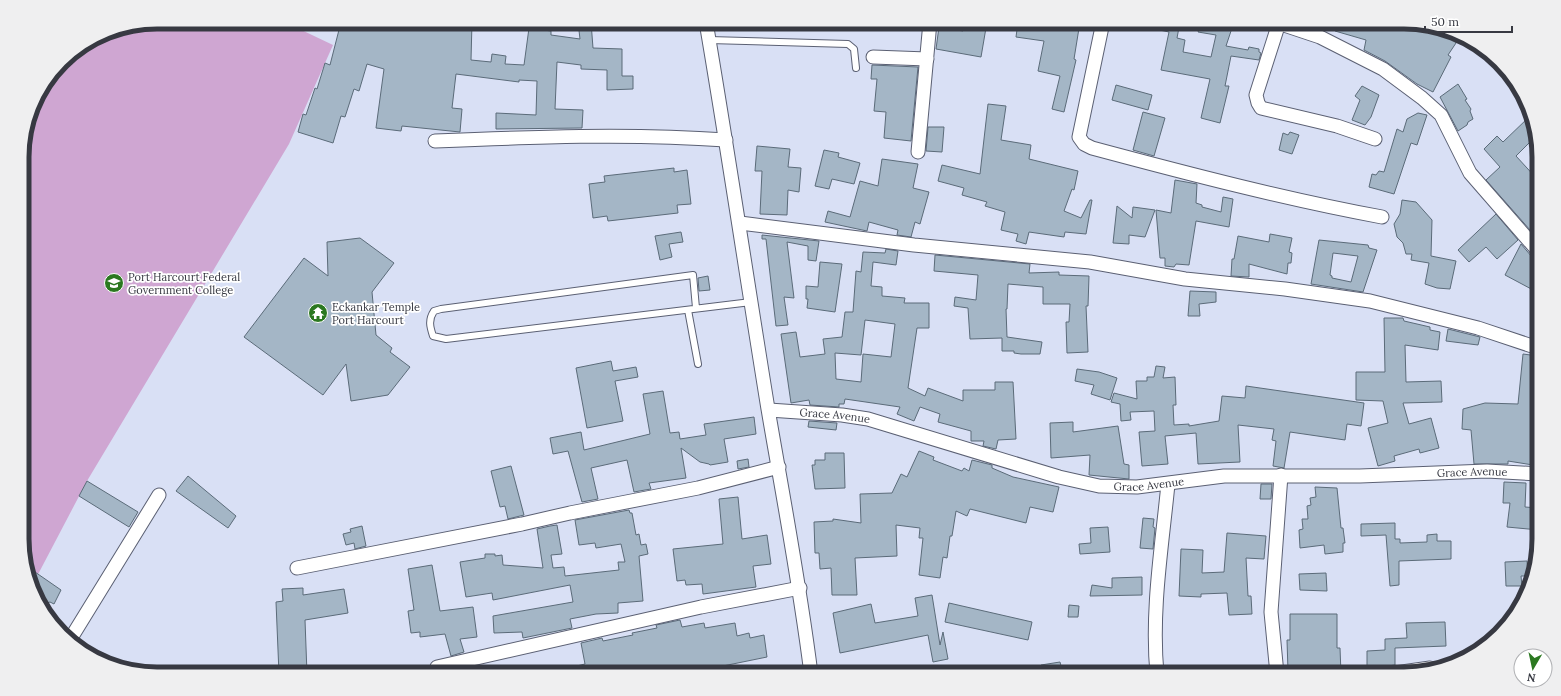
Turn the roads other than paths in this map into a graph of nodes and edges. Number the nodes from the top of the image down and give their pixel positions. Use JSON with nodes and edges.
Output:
{"nodes":[{"id":1,"x":707,"y":29,"type":"edge"},
{"id":2,"x":929,"y":29,"type":"edge"},
{"id":3,"x":1102,"y":29,"type":"edge"},
{"id":4,"x":1275,"y":29,"type":"edge"},
{"id":5,"x":1297,"y":29,"type":"edge"},
{"id":6,"x":709,"y":40,"type":"junction"},
{"id":7,"x":873,"y":57,"type":"dead end"},
{"id":8,"x":926,"y":59,"type":"junction"},
{"id":9,"x":856,"y":68,"type":"dead end"},
{"id":10,"x":1375,"y":138,"type":"dead end"},
{"id":11,"x":726,"y":140,"type":"junction"},
{"id":12,"x":435,"y":141,"type":"dead end"},
{"id":13,"x":918,"y":152,"type":"dead end"},
{"id":14,"x":1382,"y":217,"type":"dead end"},
{"id":15,"x":740,"y":223,"type":"junction"},
{"id":16,"x":1532,"y":244,"type":"edge"},
{"id":17,"x":751,"y":302,"type":"junction"},
{"id":18,"x":696,"y":308,"type":"junction"},
{"id":19,"x":688,"y":310,"type":"junction"},
{"id":20,"x":1532,"y":346,"type":"edge"},
{"id":21,"x":698,"y":364,"type":"dead end"},
{"id":22,"x":769,"y":410,"type":"junction"},
{"id":23,"x":779,"y":467,"type":"junction"},
{"id":24,"x":1532,"y":474,"type":"edge"},
{"id":25,"x":1281,"y":475,"type":"junction"},
{"id":26,"x":1168,"y":484,"type":"junction"},
{"id":27,"x":159,"y":495,"type":"dead end"},
{"id":28,"x":297,"y":568,"type":"dead end"},
{"id":29,"x":800,"y":588,"type":"junction"},
{"id":30,"x":73,"y":636,"type":"edge"},
{"id":31,"x":437,"y":667,"type":"dead end"},
{"id":32,"x":811,"y":667,"type":"edge"},
{"id":33,"x":1156,"y":667,"type":"edge"},
{"id":34,"x":1276,"y":667,"type":"edge"}],
"edges":[{"from":1,"to":6,"type":"street"},
{"from":2,"to":8,"type":"street"},
{"from":3,"to":14,"type":"street"},
{"from":4,"to":10,"type":"street"},
{"from":5,"to":16,"type":"street"},
{"from":6,"to":9,"type":"lane"},
{"from":6,"to":11,"type":"street"},
{"from":7,"to":8,"type":"street"},
{"from":8,"to":13,"type":"street"},
{"from":11,"to":12,"type":"street"},
{"from":11,"to":15,"type":"street"},
{"from":15,"to":17,"type":"street"},
{"from":15,"to":20,"type":"street"},
{"from":17,"to":18,"type":"lane"},
{"from":17,"to":22,"type":"street"},
{"from":18,"to":19,"type":"lane"},
{"from":18,"to":19,"type":"lane"},
{"from":19,"to":21,"type":"lane"},
{"from":22,"to":23,"type":"street"},
{"from":22,"to":26,"type":"street","name":"Grace Avenue"},
{"from":23,"to":28,"type":"street"},
{"from":23,"to":29,"type":"street"},
{"from":24,"to":25,"type":"street","name":"Grace Avenue"},
{"from":25,"to":26,"type":"street","name":"Grace Avenue"},
{"from":25,"to":34,"type":"street"},
{"from":26,"to":33,"type":"street"},
{"from":27,"to":30,"type":"street"},
{"from":29,"to":31,"type":"street"},
{"from":29,"to":32,"type":"street"}]}
